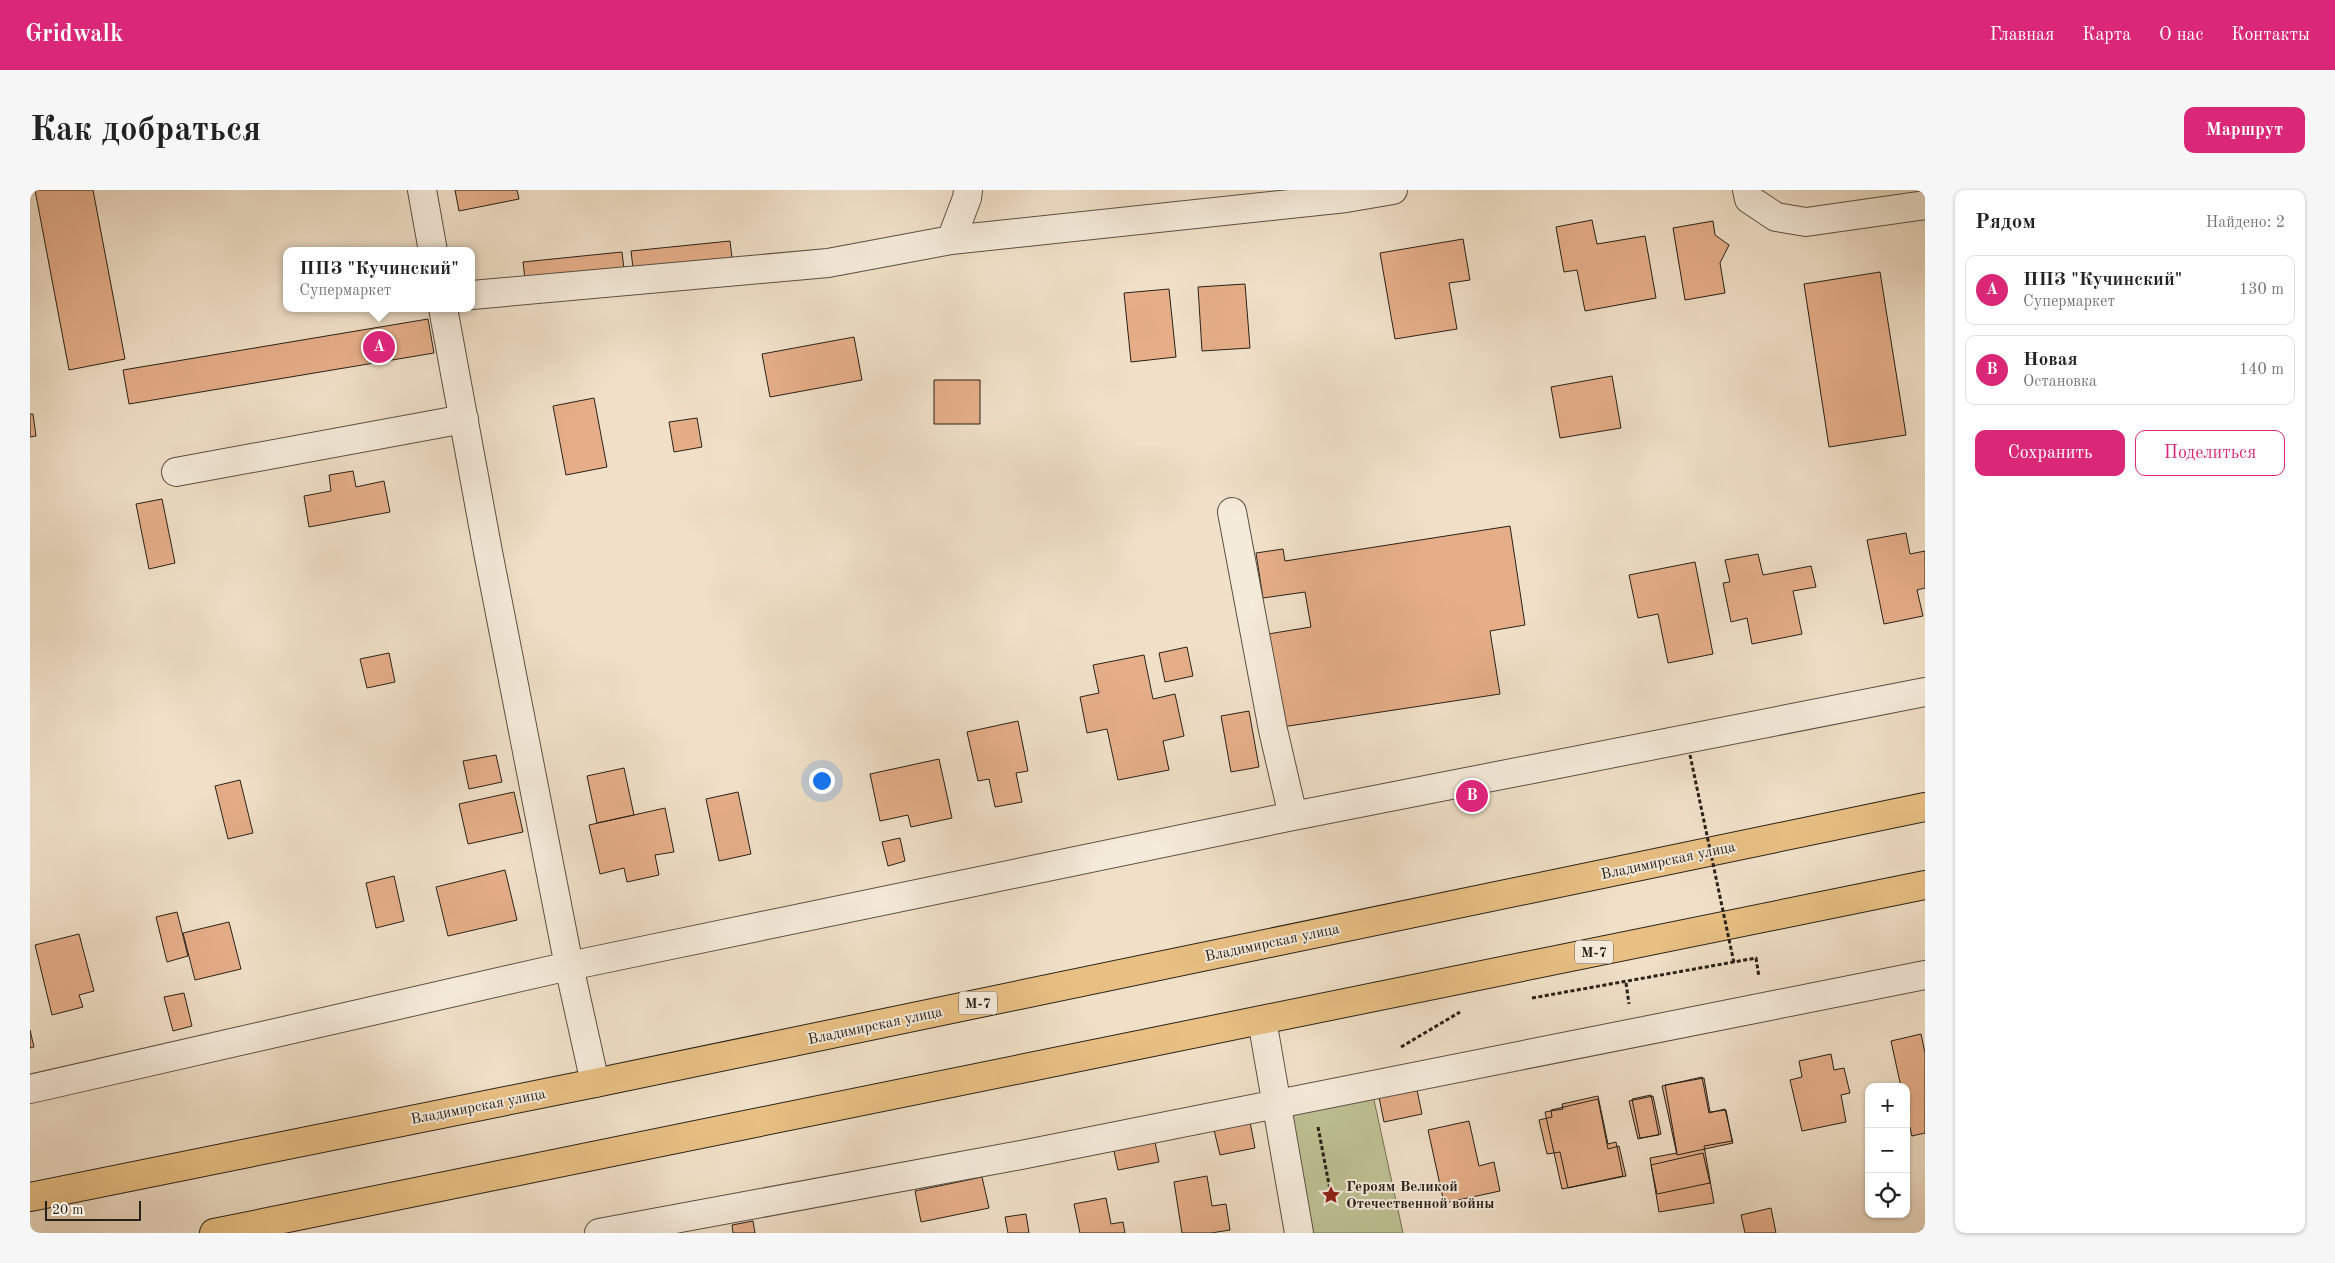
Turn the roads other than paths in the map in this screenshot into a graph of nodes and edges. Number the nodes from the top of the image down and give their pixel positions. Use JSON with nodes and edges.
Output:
{"nodes":[{"id":1,"x":422,"y":190,"type":"edge"},
{"id":2,"x":968,"y":190,"type":"edge"},
{"id":3,"x":1393,"y":190,"type":"edge"},
{"id":4,"x":1747,"y":190,"type":"edge"},
{"id":5,"x":1925,"y":205,"type":"edge"},
{"id":6,"x":950,"y":240,"type":"junction"},
{"id":7,"x":432,"y":247,"type":"edge"},
{"id":8,"x":475,"y":295,"type":"edge"},
{"id":9,"x":444,"y":312,"type":"edge"},
{"id":10,"x":464,"y":419,"type":"junction"},
{"id":11,"x":176,"y":472,"type":"dead end"},
{"id":12,"x":1232,"y":512,"type":"dead end"},
{"id":13,"x":1925,"y":692,"type":"edge"},
{"id":14,"x":1925,"y":807,"type":"edge"},
{"id":15,"x":1293,"y":816,"type":"junction"},
{"id":16,"x":1925,"y":885,"type":"edge"},
{"id":17,"x":569,"y":966,"type":"junction"},
{"id":18,"x":1925,"y":975,"type":"edge"},
{"id":19,"x":1262,"y":1020,"type":"junction"},
{"id":20,"x":595,"y":1083,"type":"junction"},
{"id":21,"x":30,"y":1089,"type":"edge"},
{"id":22,"x":1277,"y":1104,"type":"junction"},
{"id":23,"x":30,"y":1197,"type":"edge"},
{"id":24,"x":214,"y":1233,"type":"edge"},
{"id":25,"x":600,"y":1233,"type":"edge"},
{"id":26,"x":1299,"y":1233,"type":"edge"}],
"edges":[{"from":1,"to":7,"type":"street"},
{"from":2,"to":6,"type":"street"},
{"from":3,"to":6,"type":"street"},
{"from":4,"to":5,"type":"street"},
{"from":6,"to":8,"type":"street"},
{"from":9,"to":10,"type":"street"},
{"from":10,"to":11,"type":"street"},
{"from":10,"to":17,"type":"street"},
{"from":12,"to":15,"type":"street"},
{"from":13,"to":15,"type":"street"},
{"from":14,"to":20,"type":"highway","name":"Владимирская улица","number":"М-7"},
{"from":15,"to":17,"type":"street"},
{"from":16,"to":19,"type":"highway","number":"М-7"},
{"from":17,"to":20,"type":"street"},
{"from":17,"to":21,"type":"street"},
{"from":18,"to":22,"type":"street"},
{"from":19,"to":22,"type":"street"},
{"from":19,"to":24,"type":"highway","number":"М-7"},
{"from":20,"to":23,"type":"highway","name":"Владимирская улица","number":"М-7"},
{"from":22,"to":25,"type":"street"},
{"from":22,"to":26,"type":"street"}]}
